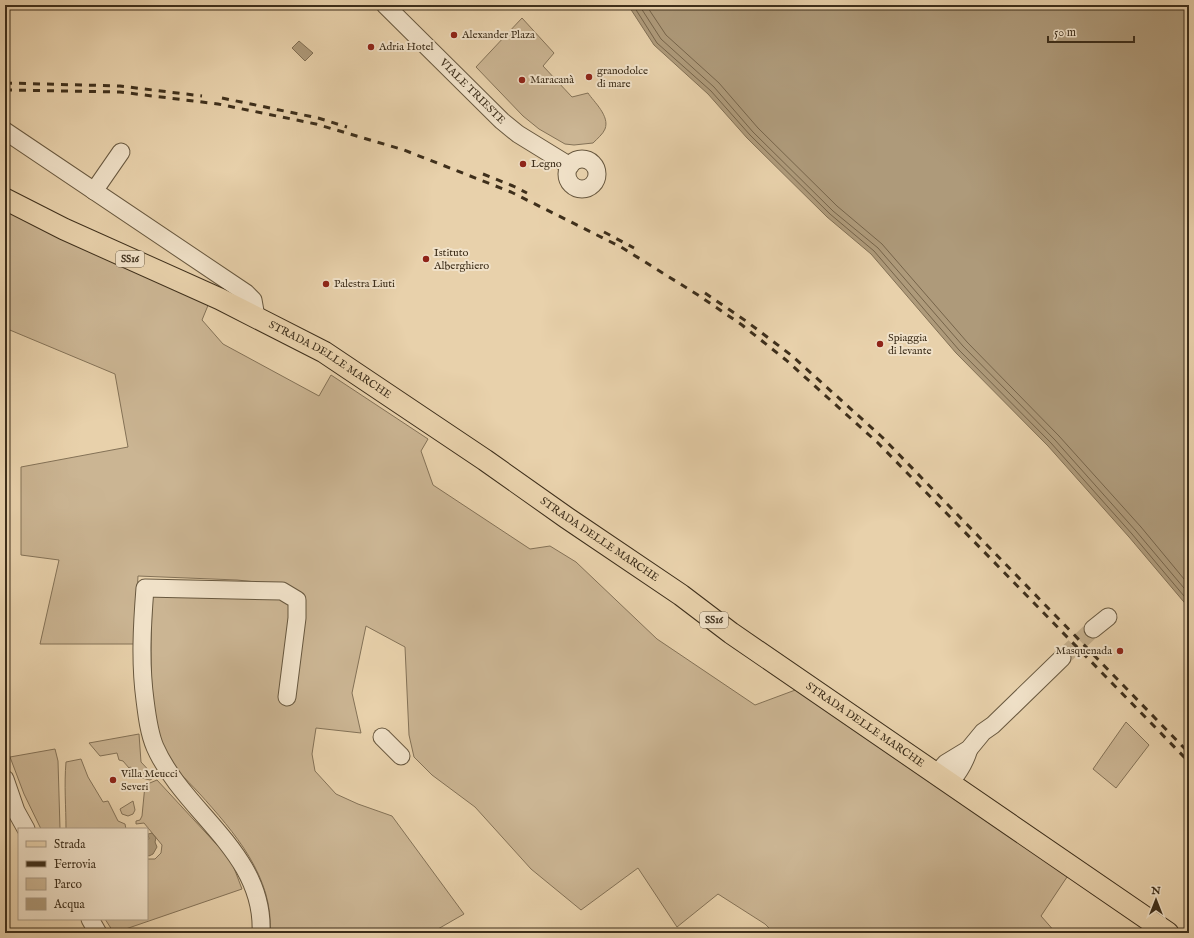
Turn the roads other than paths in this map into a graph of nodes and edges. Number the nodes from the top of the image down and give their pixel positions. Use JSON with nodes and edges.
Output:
{"nodes":[{"id":1,"x":385,"y":5,"type":"edge"},
{"id":2,"x":5,"y":131,"type":"edge"},
{"id":3,"x":120,"y":152,"type":"dead end"},
{"id":4,"x":570,"y":166,"type":"dead end"},
{"id":5,"x":94,"y":191,"type":"junction"},
{"id":6,"x":5,"y":199,"type":"edge"},
{"id":7,"x":256,"y":317,"type":"junction"},
{"id":8,"x":1108,"y":617,"type":"dead end"},
{"id":9,"x":1093,"y":628,"type":"tunnel mouth"},
{"id":10,"x":1062,"y":658,"type":"tunnel mouth"},
{"id":11,"x":287,"y":697,"type":"dead end"},
{"id":12,"x":382,"y":737,"type":"dead end"},
{"id":13,"x":401,"y":756,"type":"dead end"},
{"id":14,"x":943,"y":778,"type":"junction"},
{"id":15,"x":5,"y":779,"type":"edge"},
{"id":16,"x":25,"y":828,"type":"edge"},
{"id":17,"x":91,"y":920,"type":"edge"},
{"id":18,"x":98,"y":933,"type":"edge"},
{"id":19,"x":261,"y":933,"type":"edge"},
{"id":20,"x":1168,"y":933,"type":"edge"}],
"edges":[{"from":1,"to":4,"type":"street","name":"VIALE TRIESTE"},
{"from":2,"to":5,"type":"street"},
{"from":3,"to":5,"type":"street"},
{"from":5,"to":7,"type":"street"},
{"from":6,"to":7,"type":"main road","number":"SS16"},
{"from":7,"to":14,"type":"main road","name":"STRADA DELLE MARCHE","number":"SS16"},
{"from":8,"to":9,"type":"street"},
{"from":10,"to":14,"type":"street","name":"STRADA DELLE MARCHE"},
{"from":11,"to":19,"type":"street"},
{"from":12,"to":13,"type":"street"},
{"from":14,"to":20,"type":"main road","name":"STRADA DELLE MARCHE","number":"SS16"},
{"from":15,"to":16,"type":"street"},
{"from":17,"to":18,"type":"street"}]}
